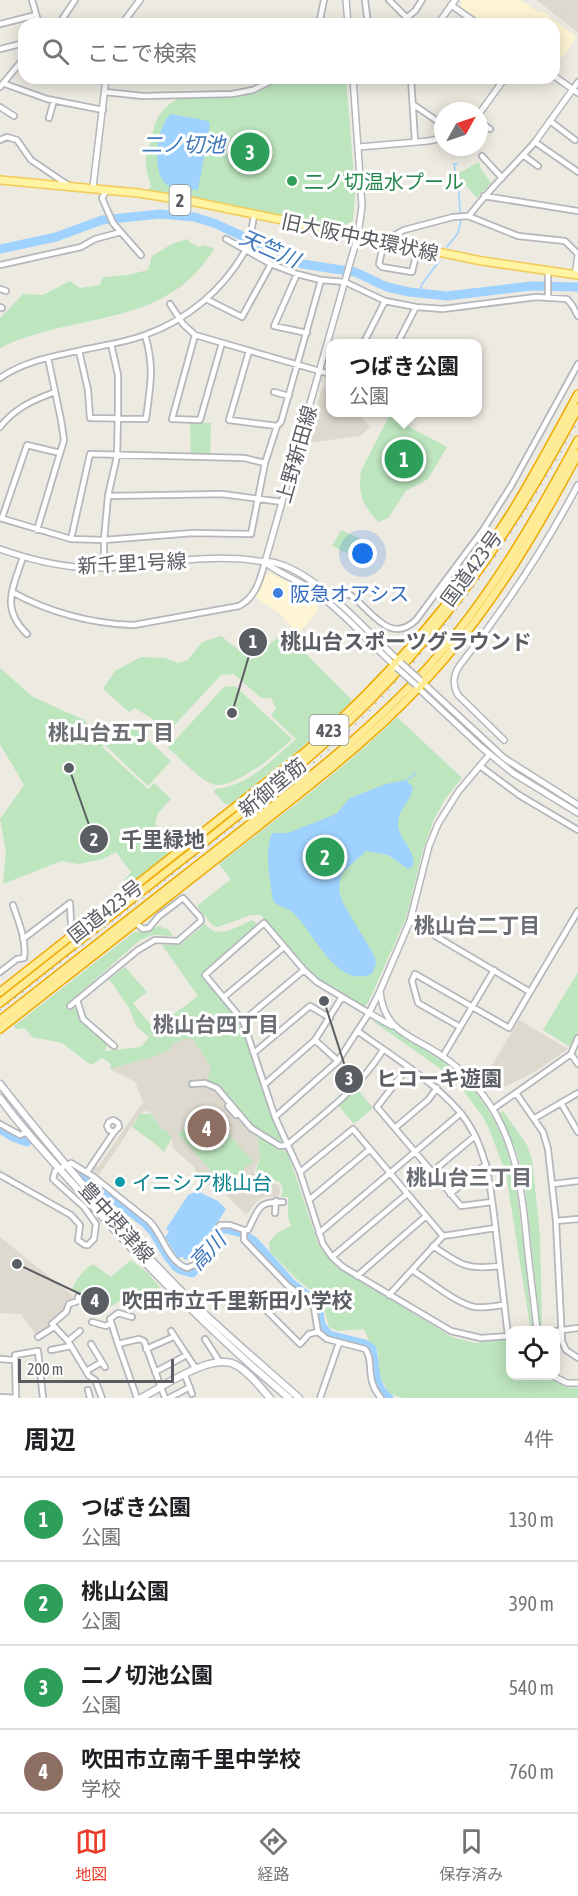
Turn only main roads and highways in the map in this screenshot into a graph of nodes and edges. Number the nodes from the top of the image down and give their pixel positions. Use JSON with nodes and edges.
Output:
{"nodes":[{"id":1,"x":0,"y":180,"type":"edge"},
{"id":2,"x":577,"y":275,"type":"edge"},
{"id":3,"x":578,"y":394,"type":"edge"},
{"id":4,"x":578,"y":408,"type":"edge"},
{"id":5,"x":565,"y":432,"type":"junction"},
{"id":6,"x":578,"y":440,"type":"edge"},
{"id":7,"x":578,"y":454,"type":"edge"},
{"id":8,"x":538,"y":467,"type":"junction"},
{"id":9,"x":564,"y":480,"type":"junction"},
{"id":10,"x":194,"y":841,"type":"junction"},
{"id":11,"x":212,"y":863,"type":"junction"},
{"id":12,"x":152,"y":883,"type":"junction"},
{"id":13,"x":161,"y":894,"type":"junction"},
{"id":14,"x":0,"y":992,"type":"edge"},
{"id":15,"x":0,"y":1003,"type":"edge"},
{"id":16,"x":0,"y":1020,"type":"edge"},
{"id":17,"x":0,"y":1029,"type":"edge"},
{"id":18,"x":0,"y":1084,"type":"edge"},
{"id":19,"x":0,"y":1098,"type":"edge"},
{"id":20,"x":63,"y":1167,"type":"junction"},
{"id":21,"x":141,"y":1398,"type":"edge"},
{"id":22,"x":270,"y":1398,"type":"edge"},
{"id":23,"x":289,"y":1398,"type":"edge"},
{"id":24,"x":299,"y":1398,"type":"edge"}],
"edges":[{"from":1,"to":2,"type":"main road","name":"旧大阪中央環状線","number":"2"},
{"from":3,"to":8,"type":"highway","name":"国道423号","number":"423"},
{"from":4,"to":5,"type":"highway","name":"新御堂筋","number":"423"},
{"from":5,"to":8,"type":"highway"},
{"from":5,"to":12,"type":"highway","name":"新御堂筋","number":"423"},
{"from":6,"to":9,"type":"highway"},
{"from":6,"to":13,"type":"highway","name":"新御堂筋","number":"423"},
{"from":7,"to":9,"type":"highway","name":"国道423号","number":"423"},
{"from":8,"to":10,"type":"highway","name":"国道423号","number":"423"},
{"from":9,"to":11,"type":"highway","name":"国道423号","number":"423"},
{"from":10,"to":12,"type":"highway"},
{"from":10,"to":14,"type":"highway","name":"国道423号","number":"423"},
{"from":11,"to":13,"type":"highway"},
{"from":11,"to":17,"type":"highway","name":"国道423号","number":"423"},
{"from":12,"to":15,"type":"highway","name":"新御堂筋","number":"423"},
{"from":13,"to":16,"type":"highway","name":"新御堂筋","number":"423"},
{"from":18,"to":20,"type":"main road","name":"豊中摂津線"},
{"from":19,"to":20,"type":"main road","name":"豊中摂津線"},
{"from":20,"to":23,"type":"main road","name":"豊中摂津線"},
{"from":20,"to":24,"type":"main road","name":"豊中摂津線"},
{"from":21,"to":22,"type":"main road"}]}
